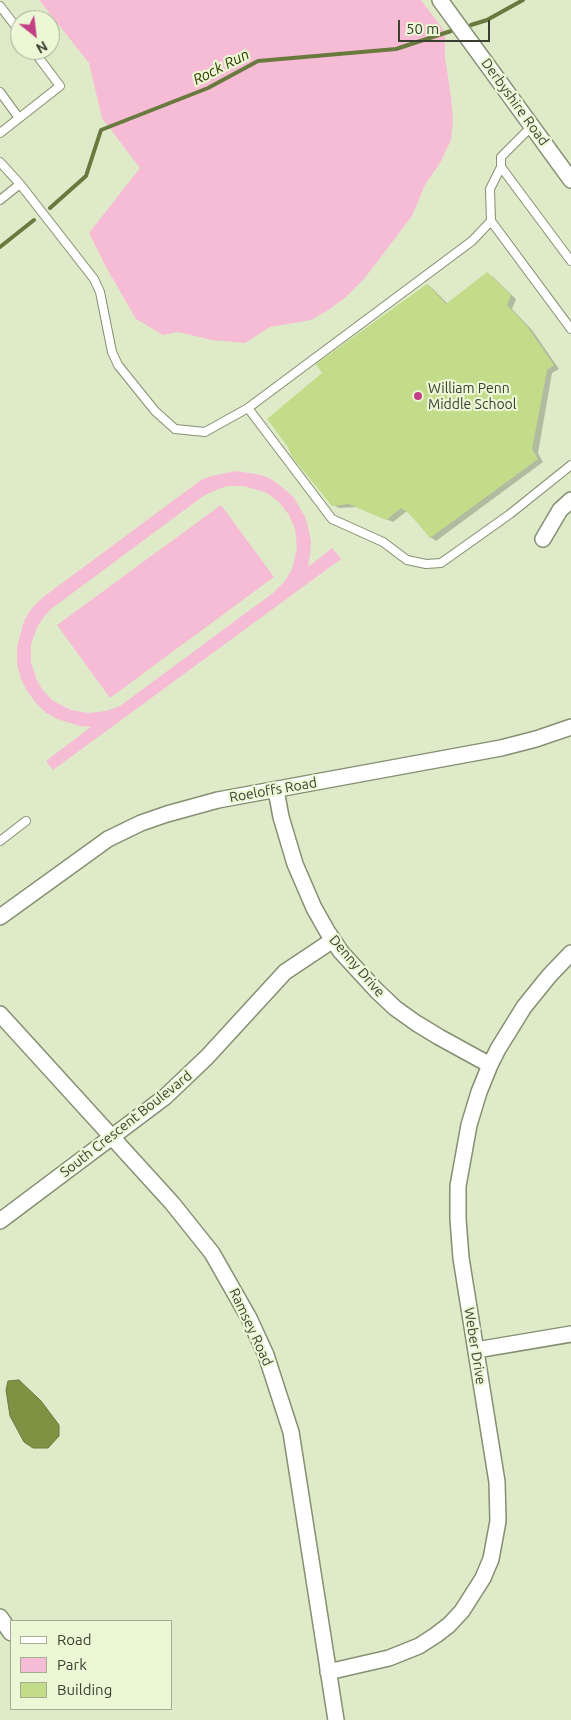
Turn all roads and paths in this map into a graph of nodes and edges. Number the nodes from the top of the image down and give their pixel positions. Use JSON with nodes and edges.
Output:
{"nodes":[{"id":1,"x":440,"y":0,"type":"edge"},
{"id":2,"x":0,"y":6,"type":"edge"},
{"id":3,"x":10,"y":19,"type":"edge"},
{"id":4,"x":40,"y":60,"type":"edge"},
{"id":5,"x":0,"y":92,"type":"edge"},
{"id":6,"x":19,"y":118,"type":"junction"},
{"id":7,"x":532,"y":126,"type":"junction"},
{"id":8,"x":0,"y":133,"type":"edge"},
{"id":9,"x":0,"y":162,"type":"edge"},
{"id":10,"x":501,"y":167,"type":"junction"},
{"id":11,"x":571,"y":180,"type":"edge"},
{"id":12,"x":20,"y":184,"type":"junction"},
{"id":13,"x":0,"y":200,"type":"edge"},
{"id":14,"x":491,"y":221,"type":"junction"},
{"id":15,"x":571,"y":261,"type":"edge"},
{"id":16,"x":571,"y":329,"type":"edge"},
{"id":17,"x":248,"y":408,"type":"junction"},
{"id":18,"x":571,"y":465,"type":"edge"},
{"id":19,"x":571,"y":500,"type":"edge"},
{"id":20,"x":543,"y":539,"type":"dead end"},
{"id":21,"x":571,"y":727,"type":"edge"},
{"id":22,"x":276,"y":790,"type":"junction"},
{"id":23,"x":26,"y":821,"type":"dead end"},
{"id":24,"x":0,"y":841,"type":"edge"},
{"id":25,"x":0,"y":917,"type":"edge"},
{"id":26,"x":333,"y":940,"type":"junction"},
{"id":27,"x":571,"y":953,"type":"edge"},
{"id":28,"x":0,"y":1014,"type":"edge"},
{"id":29,"x":490,"y":1065,"type":"junction"},
{"id":30,"x":112,"y":1137,"type":"junction"},
{"id":31,"x":0,"y":1221,"type":"edge"},
{"id":32,"x":571,"y":1334,"type":"edge"},
{"id":33,"x":476,"y":1350,"type":"junction"},
{"id":34,"x":0,"y":1617,"type":"edge"},
{"id":35,"x":10,"y":1632,"type":"edge"},
{"id":36,"x":328,"y":1672,"type":"junction"},
{"id":37,"x":336,"y":1720,"type":"edge"}],
"edges":[{"from":1,"to":7,"type":"street","name":"Derbyshire Road"},
{"from":2,"to":3,"type":"lane"},
{"from":4,"to":6,"type":"lane"},
{"from":5,"to":6,"type":"lane"},
{"from":6,"to":8,"type":"lane"},
{"from":7,"to":10,"type":"lane"},
{"from":7,"to":11,"type":"street","name":"Derbyshire Road"},
{"from":9,"to":12,"type":"lane"},
{"from":10,"to":14,"type":"lane"},
{"from":10,"to":15,"type":"lane"},
{"from":12,"to":13,"type":"lane"},
{"from":12,"to":17,"type":"lane"},
{"from":14,"to":16,"type":"lane"},
{"from":14,"to":17,"type":"lane"},
{"from":17,"to":18,"type":"lane"},
{"from":19,"to":20,"type":"street"},
{"from":21,"to":22,"type":"street","name":"Roeloffs Road"},
{"from":22,"to":25,"type":"street","name":"Roeloffs Road"},
{"from":22,"to":26,"type":"street","name":"Denny Drive"},
{"from":23,"to":24,"type":"lane"},
{"from":26,"to":29,"type":"street","name":"Denny Drive"},
{"from":26,"to":30,"type":"street","name":"South Crescent Boulevard"},
{"from":27,"to":29,"type":"street","name":"Weber Drive"},
{"from":28,"to":30,"type":"street","name":"Ramsey Road"},
{"from":29,"to":33,"type":"street","name":"Weber Drive"},
{"from":30,"to":31,"type":"street","name":"South Crescent Boulevard"},
{"from":30,"to":36,"type":"street","name":"Ramsey Road"},
{"from":32,"to":33,"type":"street"},
{"from":33,"to":36,"type":"street","name":"Weber Drive"},
{"from":34,"to":35,"type":"street"},
{"from":36,"to":37,"type":"street","name":"Ramsey Road"}]}
